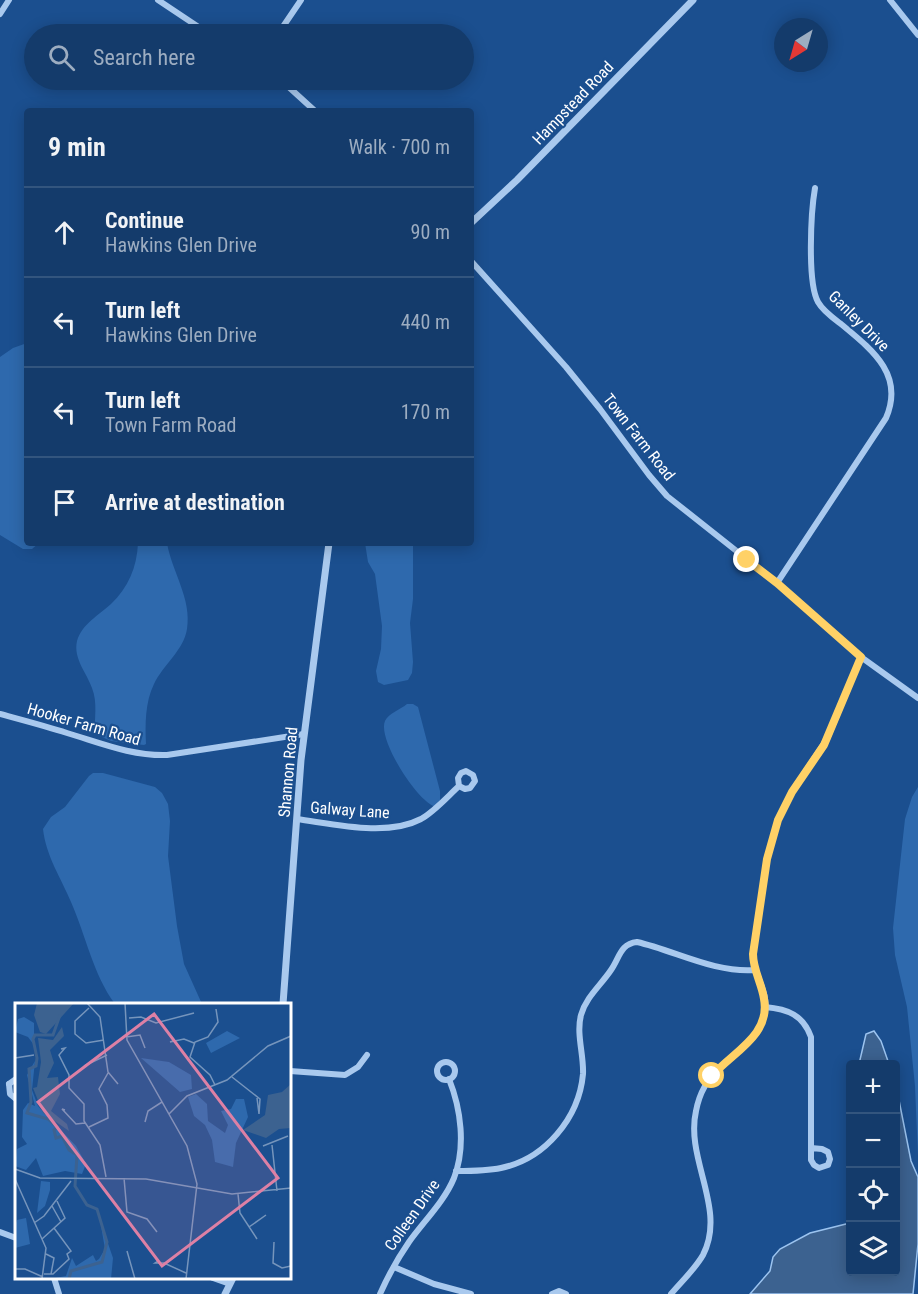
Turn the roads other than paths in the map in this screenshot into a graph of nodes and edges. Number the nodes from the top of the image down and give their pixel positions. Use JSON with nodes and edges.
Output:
{"nodes":[{"id":1,"x":9,"y":0,"type":"edge"},
{"id":2,"x":158,"y":0,"type":"edge"},
{"id":3,"x":301,"y":0,"type":"edge"},
{"id":4,"x":693,"y":0,"type":"edge"},
{"id":5,"x":891,"y":0,"type":"edge"},
{"id":6,"x":0,"y":14,"type":"edge"},
{"id":7,"x":193,"y":24,"type":"edge"},
{"id":8,"x":285,"y":24,"type":"edge"},
{"id":9,"x":918,"y":35,"type":"edge"},
{"id":10,"x":292,"y":90,"type":"edge"},
{"id":11,"x":312,"y":108,"type":"edge"},
{"id":12,"x":814,"y":188,"type":"dead end"},
{"id":13,"x":474,"y":220,"type":"edge"},
{"id":14,"x":474,"y":264,"type":"edge"},
{"id":15,"x":329,"y":546,"type":"edge"},
{"id":16,"x":777,"y":583,"type":"junction"},
{"id":17,"x":861,"y":657,"type":"junction"},
{"id":18,"x":918,"y":698,"type":"edge"},
{"id":19,"x":0,"y":714,"type":"edge"},
{"id":20,"x":304,"y":735,"type":"junction"},
{"id":21,"x":459,"y":786,"type":"dead end"},
{"id":22,"x":297,"y":819,"type":"junction"},
{"id":23,"x":755,"y":970,"type":"junction"},
{"id":24,"x":283,"y":1003,"type":"edge"},
{"id":25,"x":765,"y":1007,"type":"junction"},
{"id":26,"x":367,"y":1055,"type":"dead end"},
{"id":27,"x":291,"y":1071,"type":"edge"},
{"id":28,"x":449,"y":1079,"type":"dead end"},
{"id":29,"x":15,"y":1080,"type":"edge"},
{"id":30,"x":0,"y":1081,"type":"edge"},
{"id":31,"x":9,"y":1084,"type":"junction"},
{"id":32,"x":15,"y":1098,"type":"edge"},
{"id":33,"x":811,"y":1148,"type":"dead end"},
{"id":34,"x":456,"y":1172,"type":"junction"},
{"id":35,"x":0,"y":1232,"type":"edge"},
{"id":36,"x":15,"y":1238,"type":"edge"},
{"id":37,"x":394,"y":1267,"type":"junction"},
{"id":38,"x":54,"y":1279,"type":"edge"},
{"id":39,"x":232,"y":1281,"type":"edge"},
{"id":40,"x":59,"y":1294,"type":"edge"},
{"id":41,"x":225,"y":1294,"type":"edge"},
{"id":42,"x":380,"y":1294,"type":"edge"},
{"id":43,"x":471,"y":1294,"type":"edge"},
{"id":44,"x":552,"y":1294,"type":"edge"},
{"id":45,"x":566,"y":1294,"type":"edge"},
{"id":46,"x":671,"y":1294,"type":"edge"}],
"edges":[{"from":1,"to":6,"type":"street"},
{"from":2,"to":7,"type":"street"},
{"from":3,"to":8,"type":"street"},
{"from":4,"to":13,"type":"street","name":"Hampstead Road"},
{"from":5,"to":9,"type":"street"},
{"from":10,"to":11,"type":"street"},
{"from":12,"to":16,"type":"street","name":"Ganley Drive"},
{"from":14,"to":16,"type":"street","name":"Town Farm Road"},
{"from":15,"to":20,"type":"street","name":"Shannon Road"},
{"from":16,"to":17,"type":"street","name":"Town Farm Road"},
{"from":17,"to":18,"type":"street","name":"Town Farm Road"},
{"from":17,"to":23,"type":"street"},
{"from":19,"to":20,"type":"street","name":"Hooker Farm Road"},
{"from":20,"to":22,"type":"street","name":"Shannon Road"},
{"from":21,"to":22,"type":"street","name":"Galway Lane"},
{"from":22,"to":24,"type":"street","name":"Shannon Road"},
{"from":23,"to":25,"type":"street"},
{"from":23,"to":34,"type":"street"},
{"from":25,"to":33,"type":"street"},
{"from":25,"to":46,"type":"street"},
{"from":26,"to":27,"type":"street"},
{"from":28,"to":34,"type":"street","name":"Colleen Drive"},
{"from":29,"to":31,"type":"street"},
{"from":30,"to":31,"type":"street"},
{"from":31,"to":32,"type":"street"},
{"from":34,"to":37,"type":"street","name":"Colleen Drive"},
{"from":35,"to":36,"type":"street"},
{"from":37,"to":42,"type":"street","name":"Colleen Drive"},
{"from":37,"to":43,"type":"street"},
{"from":38,"to":40,"type":"street"},
{"from":39,"to":41,"type":"street"},
{"from":44,"to":45,"type":"street"}]}
